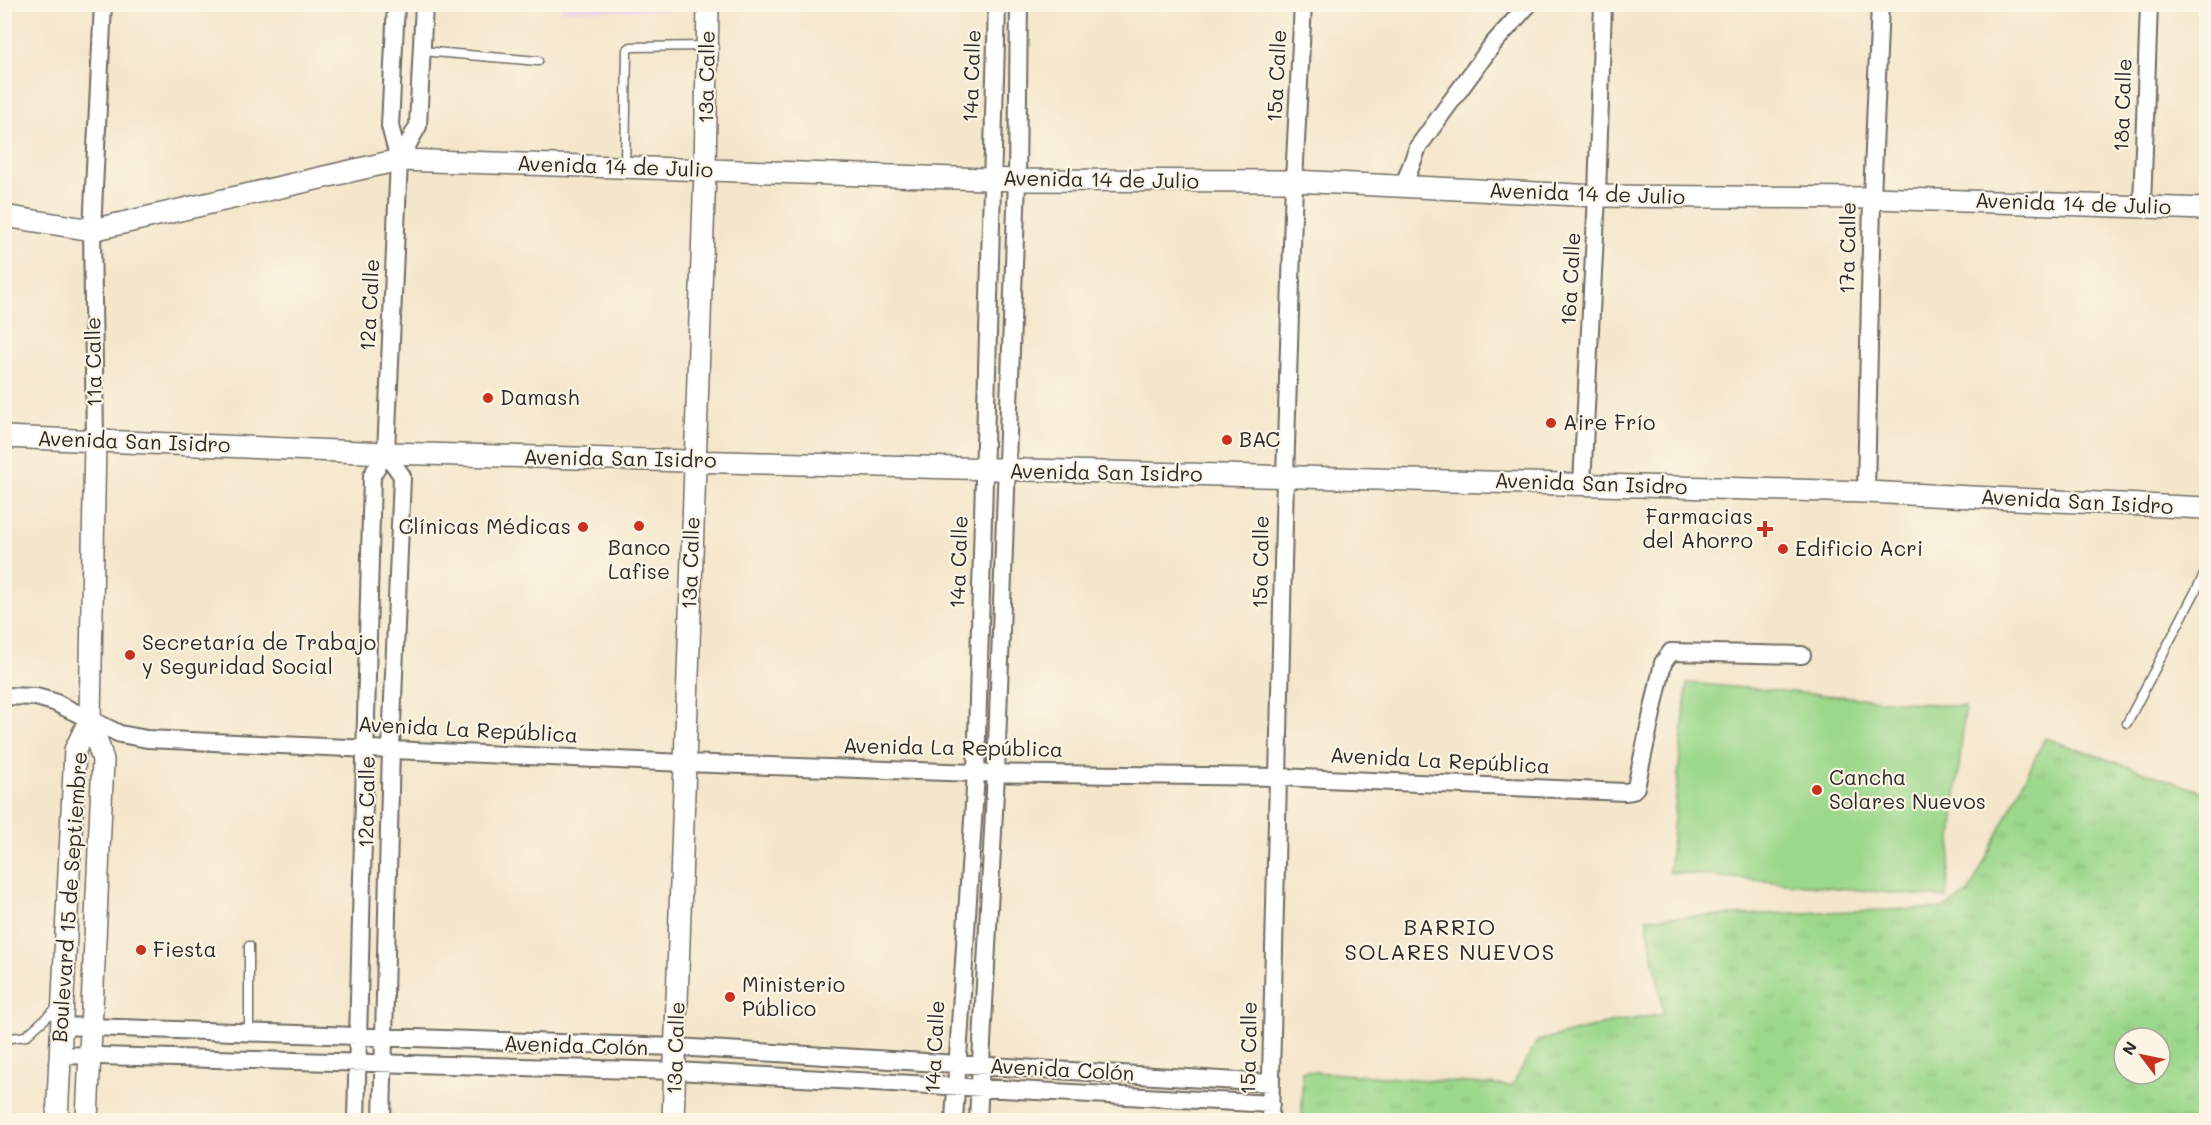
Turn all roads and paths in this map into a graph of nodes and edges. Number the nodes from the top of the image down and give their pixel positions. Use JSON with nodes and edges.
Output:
{"nodes":[{"id":1,"x":103,"y":4,"type":"edge"},
{"id":2,"x":396,"y":4,"type":"edge"},
{"id":3,"x":424,"y":4,"type":"edge"},
{"id":4,"x":708,"y":4,"type":"edge"},
{"id":5,"x":997,"y":4,"type":"edge"},
{"id":6,"x":1019,"y":4,"type":"edge"},
{"id":7,"x":1303,"y":4,"type":"edge"},
{"id":8,"x":1529,"y":4,"type":"edge"},
{"id":9,"x":1603,"y":4,"type":"edge"},
{"id":10,"x":1880,"y":4,"type":"edge"},
{"id":11,"x":2150,"y":4,"type":"edge"},
{"id":12,"x":707,"y":46,"type":"junction"},
{"id":13,"x":422,"y":51,"type":"junction"},
{"id":14,"x":538,"y":61,"type":"dead end"},
{"id":15,"x":399,"y":160,"type":"junction"},
{"id":16,"x":625,"y":167,"type":"junction"},
{"id":17,"x":705,"y":170,"type":"junction"},
{"id":18,"x":992,"y":178,"type":"junction"},
{"id":19,"x":1017,"y":180,"type":"junction"},
{"id":20,"x":1294,"y":181,"type":"junction"},
{"id":21,"x":1404,"y":187,"type":"junction"},
{"id":22,"x":1598,"y":196,"type":"junction"},
{"id":23,"x":1872,"y":198,"type":"junction"},
{"id":24,"x":2142,"y":206,"type":"junction"},
{"id":25,"x":2206,"y":209,"type":"edge"},
{"id":26,"x":4,"y":216,"type":"edge"},
{"id":27,"x":92,"y":230,"type":"junction"},
{"id":28,"x":4,"y":437,"type":"edge"},
{"id":29,"x":95,"y":440,"type":"junction"},
{"id":30,"x":386,"y":453,"type":"junction"},
{"id":31,"x":695,"y":460,"type":"junction"},
{"id":32,"x":984,"y":470,"type":"junction"},
{"id":33,"x":1007,"y":471,"type":"junction"},
{"id":34,"x":1285,"y":478,"type":"junction"},
{"id":35,"x":1582,"y":484,"type":"junction"},
{"id":36,"x":1866,"y":492,"type":"junction"},
{"id":37,"x":2206,"y":508,"type":"edge"},
{"id":38,"x":2206,"y":571,"type":"edge"},
{"id":39,"x":1802,"y":655,"type":"dead end"},
{"id":40,"x":4,"y":696,"type":"edge"},
{"id":41,"x":90,"y":719,"type":"junction"},
{"id":42,"x":2127,"y":723,"type":"dead end"},
{"id":43,"x":365,"y":747,"type":"junction"},
{"id":44,"x":391,"y":748,"type":"junction"},
{"id":45,"x":684,"y":763,"type":"junction"},
{"id":46,"x":976,"y":773,"type":"junction"},
{"id":47,"x":996,"y":773,"type":"junction"},
{"id":48,"x":1279,"y":777,"type":"junction"},
{"id":49,"x":249,"y":946,"type":"dead end"},
{"id":50,"x":62,"y":1004,"type":"junction"},
{"id":51,"x":60,"y":1026,"type":"junction"},
{"id":52,"x":91,"y":1026,"type":"junction"},
{"id":53,"x":249,"y":1032,"type":"junction"},
{"id":54,"x":358,"y":1035,"type":"junction"},
{"id":55,"x":385,"y":1036,"type":"junction"},
{"id":56,"x":4,"y":1039,"type":"edge"},
{"id":57,"x":676,"y":1047,"type":"junction"},
{"id":58,"x":60,"y":1055,"type":"junction"},
{"id":59,"x":91,"y":1057,"type":"junction"},
{"id":60,"x":357,"y":1061,"type":"junction"},
{"id":61,"x":956,"y":1062,"type":"junction"},
{"id":62,"x":384,"y":1063,"type":"junction"},
{"id":63,"x":979,"y":1064,"type":"junction"},
{"id":64,"x":676,"y":1071,"type":"junction"},
{"id":65,"x":1271,"y":1083,"type":"junction"},
{"id":66,"x":955,"y":1088,"type":"junction"},
{"id":67,"x":979,"y":1088,"type":"junction"},
{"id":68,"x":1270,"y":1112,"type":"edge"},
{"id":69,"x":57,"y":1120,"type":"edge"},
{"id":70,"x":87,"y":1120,"type":"edge"},
{"id":71,"x":356,"y":1120,"type":"edge"},
{"id":72,"x":382,"y":1120,"type":"edge"},
{"id":73,"x":673,"y":1120,"type":"edge"},
{"id":74,"x":954,"y":1120,"type":"edge"},
{"id":75,"x":978,"y":1120,"type":"edge"}],
"edges":[{"from":1,"to":27,"type":"street","name":"11a Calle"},
{"from":2,"to":15,"type":"street","name":"12a Calle"},
{"from":3,"to":13,"type":"street","name":"12a Calle"},
{"from":4,"to":12,"type":"street","name":"13a Calle"},
{"from":5,"to":18,"type":"street","name":"14a Calle"},
{"from":6,"to":19,"type":"street"},
{"from":7,"to":20,"type":"street","name":"15a Calle"},
{"from":8,"to":21,"type":"street"},
{"from":9,"to":22,"type":"street","name":"16a Calle"},
{"from":10,"to":23,"type":"street","name":"17a Calle"},
{"from":11,"to":24,"type":"street","name":"18a Calle"},
{"from":12,"to":16,"type":"lane"},
{"from":12,"to":17,"type":"street","name":"13a Calle"},
{"from":13,"to":14,"type":"lane"},
{"from":13,"to":15,"type":"street","name":"12a Calle"},
{"from":15,"to":16,"type":"street","name":"Avenida 14 de Julio"},
{"from":15,"to":27,"type":"street","name":"Avenida 14 de Julio"},
{"from":15,"to":30,"type":"street","name":"12a Calle"},
{"from":16,"to":17,"type":"street","name":"Avenida 14 de Julio"},
{"from":17,"to":18,"type":"street","name":"Avenida 14 de Julio"},
{"from":17,"to":31,"type":"street","name":"13a Calle"},
{"from":18,"to":19,"type":"street","name":"Avenida 14 de Julio"},
{"from":18,"to":32,"type":"street","name":"14a Calle"},
{"from":19,"to":20,"type":"street","name":"Avenida 14 de Julio"},
{"from":19,"to":33,"type":"street"},
{"from":20,"to":21,"type":"street","name":"Avenida 14 de Julio"},
{"from":20,"to":34,"type":"street","name":"15a Calle"},
{"from":21,"to":22,"type":"street","name":"Avenida 14 de Julio"},
{"from":22,"to":23,"type":"street","name":"Avenida 14 de Julio"},
{"from":22,"to":35,"type":"street","name":"16a Calle"},
{"from":23,"to":24,"type":"street","name":"Avenida 14 de Julio"},
{"from":23,"to":36,"type":"street","name":"17a Calle"},
{"from":24,"to":25,"type":"street","name":"Avenida 14 de Julio"},
{"from":26,"to":27,"type":"street","name":"Avenida 14 de Julio"},
{"from":27,"to":29,"type":"street","name":"11a Calle"},
{"from":28,"to":29,"type":"street","name":"Avenida San Isidro"},
{"from":29,"to":30,"type":"street","name":"Avenida San Isidro"},
{"from":29,"to":41,"type":"street","name":"11a Calle"},
{"from":30,"to":31,"type":"street","name":"Avenida San Isidro"},
{"from":30,"to":43,"type":"street","name":"12a Calle"},
{"from":30,"to":44,"type":"street","name":"12a Calle"},
{"from":31,"to":32,"type":"street","name":"Avenida San Isidro"},
{"from":31,"to":45,"type":"street","name":"13a Calle"},
{"from":32,"to":33,"type":"street","name":"Avenida San Isidro"},
{"from":32,"to":46,"type":"street","name":"14a Calle"},
{"from":33,"to":34,"type":"street","name":"Avenida San Isidro"},
{"from":33,"to":47,"type":"street"},
{"from":34,"to":35,"type":"street","name":"Avenida San Isidro"},
{"from":34,"to":48,"type":"street","name":"15a Calle"},
{"from":35,"to":36,"type":"street","name":"Avenida San Isidro"},
{"from":36,"to":37,"type":"street","name":"Avenida San Isidro"},
{"from":38,"to":42,"type":"lane"},
{"from":39,"to":48,"type":"street","name":"Avenida La República"},
{"from":40,"to":41,"type":"street","name":"Avenida La República"},
{"from":41,"to":43,"type":"street","name":"Avenida La República"},
{"from":41,"to":50,"type":"street","name":"Boulevard 15 de Septiembre"},
{"from":41,"to":52,"type":"street","name":"Boulevard 15 de Septiembre"},
{"from":43,"to":44,"type":"street","name":"Avenida La República"},
{"from":43,"to":54,"type":"street","name":"12a Calle"},
{"from":44,"to":45,"type":"street","name":"Avenida La República"},
{"from":44,"to":55,"type":"street","name":"12a Calle"},
{"from":45,"to":46,"type":"street","name":"Avenida La República"},
{"from":45,"to":57,"type":"street","name":"13a Calle"},
{"from":46,"to":47,"type":"street","name":"Avenida La República"},
{"from":46,"to":61,"type":"street","name":"14a Calle"},
{"from":47,"to":48,"type":"street","name":"Avenida La República"},
{"from":47,"to":63,"type":"street"},
{"from":48,"to":65,"type":"street","name":"15a Calle"},
{"from":49,"to":53,"type":"lane"},
{"from":50,"to":51,"type":"street","name":"Boulevard 15 de Septiembre"},
{"from":50,"to":56,"type":"lane"},
{"from":51,"to":52,"type":"street","name":"Avenida Colón"},
{"from":51,"to":58,"type":"street","name":"Boulevard 15 de Septiembre"},
{"from":52,"to":53,"type":"street","name":"Avenida Colón"},
{"from":52,"to":59,"type":"street","name":"Boulevard 15 de Septiembre"},
{"from":53,"to":54,"type":"street","name":"Avenida Colón"},
{"from":54,"to":55,"type":"street","name":"Avenida Colón"},
{"from":54,"to":60,"type":"street","name":"12a Calle"},
{"from":55,"to":57,"type":"street","name":"Avenida Colón"},
{"from":55,"to":62,"type":"street","name":"12a Calle"},
{"from":57,"to":61,"type":"street","name":"Avenida Colón"},
{"from":57,"to":64,"type":"street","name":"13a Calle"},
{"from":58,"to":59,"type":"street","name":"Avenida Colón"},
{"from":58,"to":69,"type":"street","name":"Boulevard 15 de Septiembre"},
{"from":59,"to":60,"type":"street","name":"Avenida Colón"},
{"from":59,"to":70,"type":"street","name":"Boulevard 15 de Septiembre"},
{"from":60,"to":62,"type":"street","name":"Avenida Colón"},
{"from":60,"to":71,"type":"street","name":"12a Calle"},
{"from":61,"to":63,"type":"street","name":"Avenida Colón"},
{"from":61,"to":66,"type":"street","name":"14a Calle"},
{"from":62,"to":64,"type":"street","name":"Avenida Colón"},
{"from":62,"to":72,"type":"street","name":"12a Calle"},
{"from":63,"to":65,"type":"street","name":"Avenida Colón"},
{"from":63,"to":67,"type":"street"},
{"from":64,"to":66,"type":"street","name":"Avenida Colón"},
{"from":64,"to":73,"type":"street","name":"13a Calle"},
{"from":65,"to":68,"type":"street","name":"15a Calle"},
{"from":66,"to":67,"type":"street","name":"Avenida Colón"},
{"from":66,"to":74,"type":"street","name":"14a Calle"},
{"from":67,"to":68,"type":"street","name":"Avenida Colón"},
{"from":67,"to":75,"type":"street"}]}
